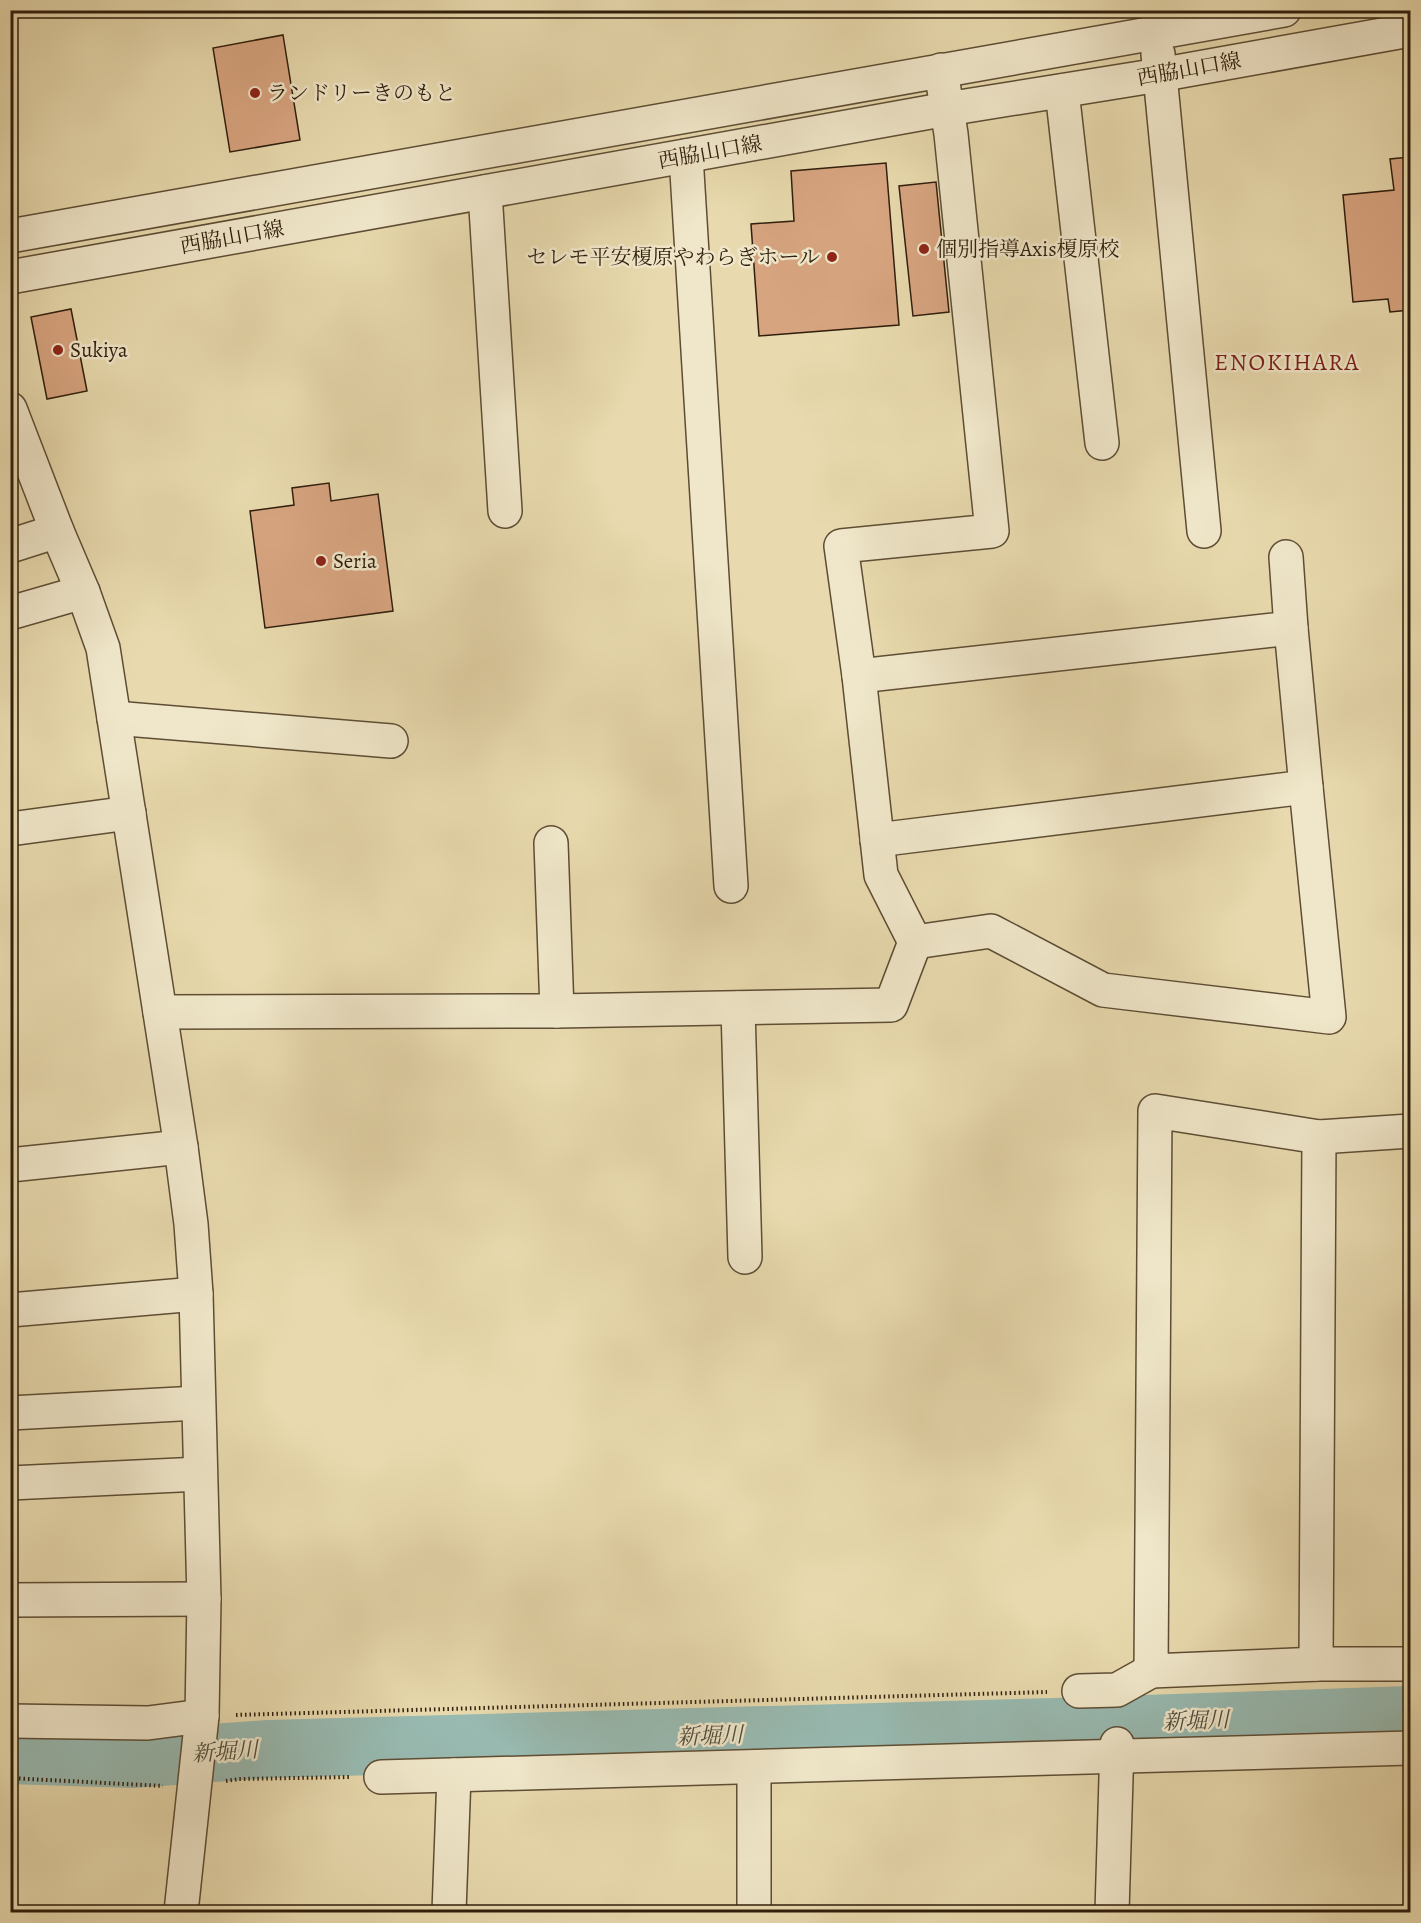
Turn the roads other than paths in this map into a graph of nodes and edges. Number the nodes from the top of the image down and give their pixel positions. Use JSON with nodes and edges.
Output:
{"nodes":[{"id":1,"x":1284,"y":10,"type":"edge"},
{"id":2,"x":1156,"y":22,"type":"edge"},
{"id":3,"x":1410,"y":30,"type":"edge"},
{"id":4,"x":941,"y":70,"type":"junction"},
{"id":5,"x":1159,"y":75,"type":"junction"},
{"id":6,"x":1062,"y":91,"type":"junction"},
{"id":7,"x":947,"y":110,"type":"junction"},
{"id":8,"x":686,"y":156,"type":"junction"},
{"id":9,"x":485,"y":192,"type":"junction"},
{"id":10,"x":10,"y":236,"type":"edge"},
{"id":11,"x":10,"y":277,"type":"edge"},
{"id":12,"x":10,"y":409,"type":"edge"},
{"id":13,"x":1102,"y":443,"type":"dead end"},
{"id":14,"x":505,"y":511,"type":"dead end"},
{"id":15,"x":57,"y":531,"type":"junction"},
{"id":16,"x":1204,"y":531,"type":"dead end"},
{"id":17,"x":10,"y":546,"type":"edge"},
{"id":18,"x":1286,"y":557,"type":"dead end"},
{"id":19,"x":83,"y":592,"type":"junction"},
{"id":20,"x":10,"y":613,"type":"edge"},
{"id":21,"x":1291,"y":628,"type":"junction"},
{"id":22,"x":859,"y":676,"type":"junction"},
{"id":23,"x":114,"y":718,"type":"junction"},
{"id":24,"x":391,"y":741,"type":"dead end"},
{"id":25,"x":1306,"y":788,"type":"junction"},
{"id":26,"x":129,"y":813,"type":"junction"},
{"id":27,"x":10,"y":829,"type":"edge"},
{"id":28,"x":878,"y":840,"type":"junction"},
{"id":29,"x":551,"y":843,"type":"dead end"},
{"id":30,"x":731,"y":886,"type":"dead end"},
{"id":31,"x":915,"y":942,"type":"junction"},
{"id":32,"x":738,"y":1008,"type":"junction"},
{"id":33,"x":557,"y":1011,"type":"junction"},
{"id":34,"x":159,"y":1012,"type":"junction"},
{"id":35,"x":1410,"y":1131,"type":"edge"},
{"id":36,"x":1319,"y":1137,"type":"junction"},
{"id":37,"x":181,"y":1147,"type":"junction"},
{"id":38,"x":10,"y":1165,"type":"edge"},
{"id":39,"x":745,"y":1257,"type":"dead end"},
{"id":40,"x":196,"y":1294,"type":"junction"},
{"id":41,"x":10,"y":1310,"type":"edge"},
{"id":42,"x":198,"y":1403,"type":"junction"},
{"id":43,"x":10,"y":1413,"type":"edge"},
{"id":44,"x":200,"y":1474,"type":"junction"},
{"id":45,"x":10,"y":1483,"type":"edge"},
{"id":46,"x":204,"y":1599,"type":"junction"},
{"id":47,"x":10,"y":1600,"type":"edge"},
{"id":48,"x":1316,"y":1664,"type":"junction"},
{"id":49,"x":1410,"y":1664,"type":"edge"},
{"id":50,"x":1151,"y":1671,"type":"junction"},
{"id":51,"x":1079,"y":1691,"type":"road end"},
{"id":52,"x":10,"y":1721,"type":"edge"},
{"id":53,"x":201,"y":1722,"type":"junction"},
{"id":54,"x":1410,"y":1748,"type":"edge"},
{"id":55,"x":1117,"y":1750,"type":"junction"},
{"id":56,"x":754,"y":1767,"type":"junction"},
{"id":57,"x":454,"y":1775,"type":"junction"},
{"id":58,"x":381,"y":1777,"type":"road end"},
{"id":59,"x":181,"y":1912,"type":"edge"},
{"id":60,"x":449,"y":1912,"type":"edge"},
{"id":61,"x":754,"y":1912,"type":"edge"},
{"id":62,"x":1112,"y":1912,"type":"edge"}],
"edges":[{"from":1,"to":2,"type":"street","name":"西脇山口線"},
{"from":2,"to":4,"type":"street","name":"西脇山口線"},
{"from":2,"to":5,"type":"street"},
{"from":3,"to":5,"type":"street","name":"西脇山口線"},
{"from":4,"to":7,"type":"street"},
{"from":4,"to":10,"type":"street","name":"西脇山口線"},
{"from":5,"to":6,"type":"street","name":"西脇山口線"},
{"from":5,"to":16,"type":"street"},
{"from":6,"to":7,"type":"street","name":"西脇山口線"},
{"from":6,"to":13,"type":"street"},
{"from":7,"to":8,"type":"street","name":"西脇山口線"},
{"from":7,"to":22,"type":"street"},
{"from":8,"to":9,"type":"street","name":"西脇山口線"},
{"from":8,"to":30,"type":"street"},
{"from":9,"to":11,"type":"street","name":"西脇山口線"},
{"from":9,"to":14,"type":"street"},
{"from":12,"to":15,"type":"street"},
{"from":15,"to":17,"type":"street"},
{"from":15,"to":19,"type":"street"},
{"from":18,"to":21,"type":"street"},
{"from":19,"to":20,"type":"street"},
{"from":19,"to":23,"type":"street"},
{"from":21,"to":22,"type":"street"},
{"from":21,"to":25,"type":"street"},
{"from":22,"to":28,"type":"street"},
{"from":23,"to":24,"type":"street"},
{"from":23,"to":26,"type":"street"},
{"from":25,"to":28,"type":"street"},
{"from":25,"to":31,"type":"street"},
{"from":26,"to":27,"type":"street"},
{"from":26,"to":34,"type":"street"},
{"from":28,"to":31,"type":"street"},
{"from":29,"to":33,"type":"street"},
{"from":31,"to":32,"type":"street"},
{"from":32,"to":33,"type":"street"},
{"from":32,"to":39,"type":"street"},
{"from":33,"to":34,"type":"street"},
{"from":34,"to":37,"type":"street"},
{"from":35,"to":36,"type":"street"},
{"from":36,"to":48,"type":"street"},
{"from":36,"to":50,"type":"street"},
{"from":37,"to":38,"type":"street"},
{"from":37,"to":40,"type":"street"},
{"from":40,"to":41,"type":"street"},
{"from":40,"to":42,"type":"street"},
{"from":42,"to":43,"type":"street"},
{"from":42,"to":44,"type":"street"},
{"from":44,"to":45,"type":"street"},
{"from":44,"to":46,"type":"street"},
{"from":46,"to":47,"type":"street"},
{"from":46,"to":53,"type":"street"},
{"from":48,"to":49,"type":"street"},
{"from":48,"to":50,"type":"street"},
{"from":50,"to":51,"type":"street"},
{"from":52,"to":53,"type":"street"},
{"from":53,"to":59,"type":"street"},
{"from":54,"to":55,"type":"street"},
{"from":55,"to":56,"type":"street"},
{"from":55,"to":62,"type":"street"},
{"from":56,"to":57,"type":"street"},
{"from":56,"to":61,"type":"street"},
{"from":57,"to":58,"type":"street"},
{"from":57,"to":60,"type":"street"}]}
